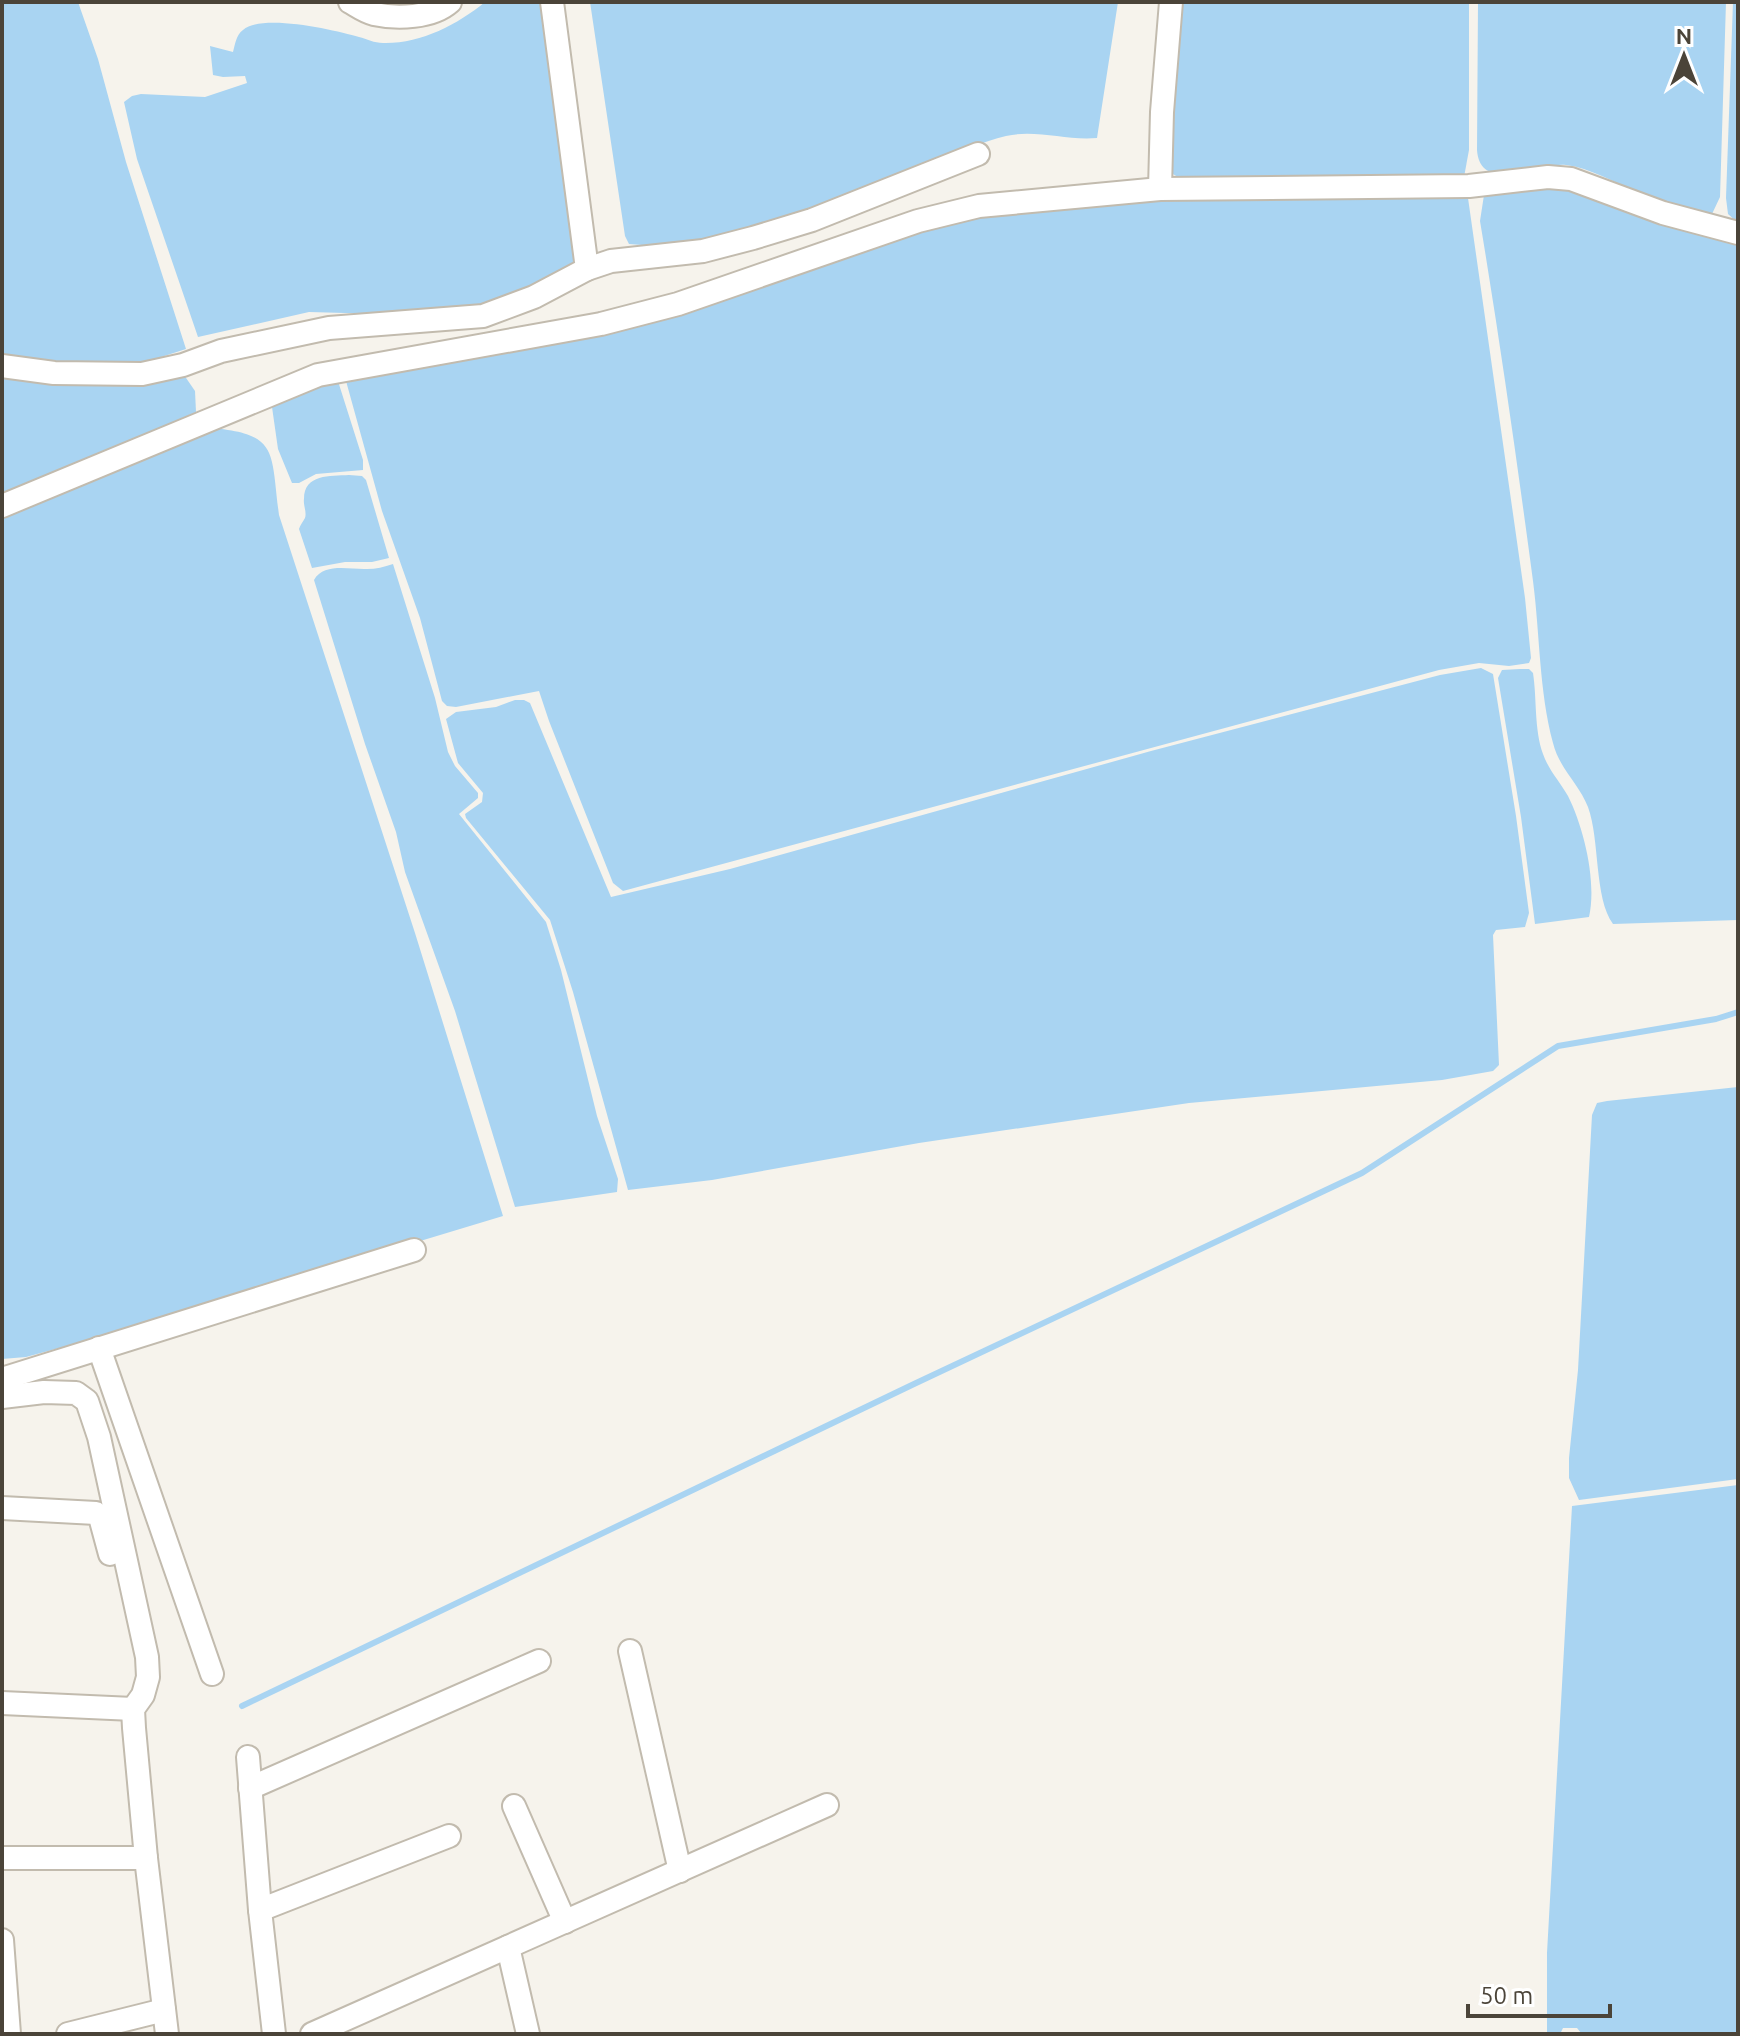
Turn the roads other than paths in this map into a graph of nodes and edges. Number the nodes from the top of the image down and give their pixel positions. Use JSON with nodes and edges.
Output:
{"nodes":[{"id":1,"x":350,"y":2,"type":"edge"},
{"id":2,"x":450,"y":2,"type":"edge"},
{"id":3,"x":552,"y":2,"type":"edge"},
{"id":4,"x":1171,"y":2,"type":"edge"},
{"id":5,"x":978,"y":154,"type":"dead end"},
{"id":6,"x":1160,"y":189,"type":"junction"},
{"id":7,"x":1738,"y":233,"type":"edge"},
{"id":8,"x":587,"y":269,"type":"junction"},
{"id":9,"x":2,"y":366,"type":"edge"},
{"id":10,"x":2,"y":506,"type":"edge"},
{"id":11,"x":414,"y":1250,"type":"dead end"},
{"id":12,"x":99,"y":1348,"type":"junction"},
{"id":13,"x":2,"y":1379,"type":"edge"},
{"id":14,"x":2,"y":1397,"type":"edge"},
{"id":15,"x":2,"y":1508,"type":"edge"},
{"id":16,"x":126,"y":1566,"type":"junction"},
{"id":17,"x":630,"y":1651,"type":"dead end"},
{"id":18,"x":539,"y":1661,"type":"dead end"},
{"id":19,"x":212,"y":1674,"type":"dead end"},
{"id":20,"x":2,"y":1703,"type":"edge"},
{"id":21,"x":133,"y":1709,"type":"junction"},
{"id":22,"x":248,"y":1757,"type":"dead end"},
{"id":23,"x":250,"y":1788,"type":"junction"},
{"id":24,"x":827,"y":1805,"type":"dead end"},
{"id":25,"x":514,"y":1806,"type":"dead end"},
{"id":26,"x":449,"y":1836,"type":"dead end"},
{"id":27,"x":2,"y":1858,"type":"edge"},
{"id":28,"x":146,"y":1858,"type":"junction"},
{"id":29,"x":680,"y":1871,"type":"junction"},
{"id":30,"x":260,"y":1910,"type":"junction"},
{"id":31,"x":565,"y":1922,"type":"junction"},
{"id":32,"x":2,"y":1940,"type":"edge"},
{"id":33,"x":508,"y":1947,"type":"junction"},
{"id":34,"x":164,"y":2010,"type":"junction"},
{"id":35,"x":79,"y":2032,"type":"edge"},
{"id":36,"x":9,"y":2034,"type":"edge"},
{"id":37,"x":167,"y":2034,"type":"edge"},
{"id":38,"x":274,"y":2034,"type":"edge"},
{"id":39,"x":312,"y":2034,"type":"edge"},
{"id":40,"x":528,"y":2034,"type":"edge"}],
"edges":[{"from":1,"to":2,"type":"street"},
{"from":3,"to":8,"type":"street"},
{"from":4,"to":6,"type":"street"},
{"from":5,"to":8,"type":"street"},
{"from":6,"to":7,"type":"street"},
{"from":6,"to":10,"type":"street"},
{"from":8,"to":9,"type":"street"},
{"from":11,"to":12,"type":"street"},
{"from":12,"to":13,"type":"street"},
{"from":12,"to":19,"type":"street"},
{"from":14,"to":16,"type":"street"},
{"from":15,"to":16,"type":"street"},
{"from":16,"to":21,"type":"street"},
{"from":17,"to":29,"type":"street"},
{"from":18,"to":23,"type":"street"},
{"from":20,"to":21,"type":"street"},
{"from":21,"to":28,"type":"street"},
{"from":22,"to":23,"type":"street"},
{"from":23,"to":30,"type":"street"},
{"from":24,"to":29,"type":"street"},
{"from":25,"to":31,"type":"street"},
{"from":26,"to":30,"type":"street"},
{"from":27,"to":28,"type":"street"},
{"from":28,"to":34,"type":"street"},
{"from":29,"to":31,"type":"street"},
{"from":30,"to":38,"type":"street"},
{"from":31,"to":33,"type":"street"},
{"from":32,"to":36,"type":"street"},
{"from":33,"to":39,"type":"street"},
{"from":33,"to":40,"type":"street"},
{"from":34,"to":35,"type":"street"},
{"from":34,"to":37,"type":"street"}]}
